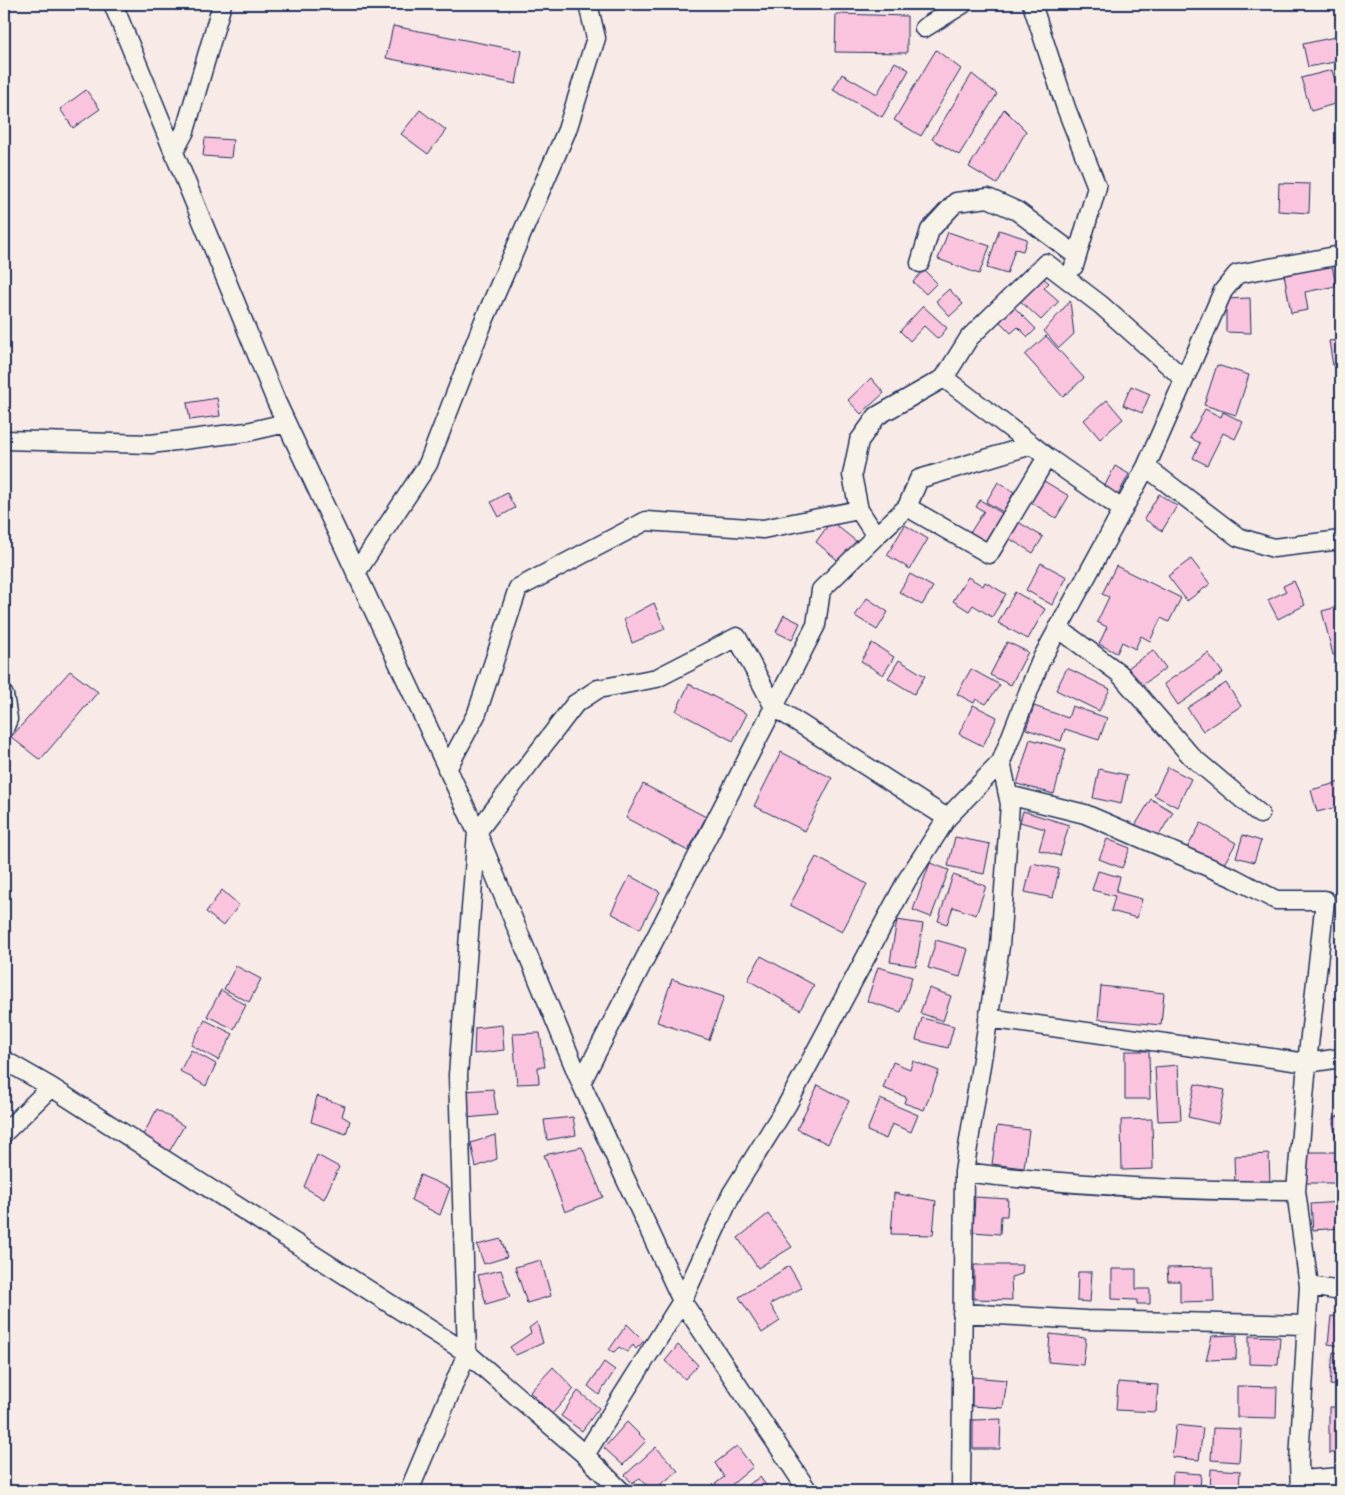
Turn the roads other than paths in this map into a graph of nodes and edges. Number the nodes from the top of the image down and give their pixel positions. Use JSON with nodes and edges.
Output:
{"nodes":[{"id":1,"x":113,"y":4,"type":"edge"},
{"id":2,"x":222,"y":4,"type":"edge"},
{"id":3,"x":588,"y":4,"type":"edge"},
{"id":4,"x":963,"y":4,"type":"edge"},
{"id":5,"x":1032,"y":4,"type":"edge"},
{"id":6,"x":924,"y":28,"type":"dead end"},
{"id":7,"x":174,"y":152,"type":"junction"},
{"id":8,"x":1341,"y":255,"type":"edge"},
{"id":9,"x":1077,"y":256,"type":"junction"},
{"id":10,"x":920,"y":263,"type":"dead end"},
{"id":11,"x":1069,"y":280,"type":"junction"},
{"id":12,"x":944,"y":378,"type":"junction"},
{"id":13,"x":1184,"y":379,"type":"junction"},
{"id":14,"x":286,"y":423,"type":"junction"},
{"id":15,"x":4,"y":440,"type":"edge"},
{"id":16,"x":1032,"y":446,"type":"junction"},
{"id":17,"x":1047,"y":457,"type":"junction"},
{"id":18,"x":1146,"y":467,"type":"junction"},
{"id":19,"x":907,"y":507,"type":"junction"},
{"id":20,"x":859,"y":510,"type":"junction"},
{"id":21,"x":1123,"y":510,"type":"junction"},
{"id":22,"x":876,"y":536,"type":"junction"},
{"id":23,"x":1341,"y":540,"type":"edge"},
{"id":24,"x":356,"y":573,"type":"junction"},
{"id":25,"x":1058,"y":628,"type":"junction"},
{"id":26,"x":4,"y":695,"type":"edge"},
{"id":27,"x":774,"y":707,"type":"junction"},
{"id":28,"x":4,"y":729,"type":"edge"},
{"id":29,"x":1001,"y":762,"type":"junction"},
{"id":30,"x":447,"y":769,"type":"junction"},
{"id":31,"x":1008,"y":795,"type":"junction"},
{"id":32,"x":1260,"y":814,"type":"dead end"},
{"id":33,"x":947,"y":818,"type":"junction"},
{"id":34,"x":477,"y":832,"type":"junction"},
{"id":35,"x":988,"y":1018,"type":"junction"},
{"id":36,"x":1341,"y":1058,"type":"edge"},
{"id":37,"x":4,"y":1060,"type":"edge"},
{"id":38,"x":1307,"y":1063,"type":"junction"},
{"id":39,"x":581,"y":1083,"type":"junction"},
{"id":40,"x":51,"y":1088,"type":"junction"},
{"id":41,"x":4,"y":1133,"type":"edge"},
{"id":42,"x":964,"y":1172,"type":"junction"},
{"id":43,"x":1296,"y":1191,"type":"junction"},
{"id":44,"x":1309,"y":1286,"type":"junction"},
{"id":45,"x":1341,"y":1291,"type":"edge"},
{"id":46,"x":682,"y":1301,"type":"junction"},
{"id":47,"x":962,"y":1313,"type":"junction"},
{"id":48,"x":1307,"y":1325,"type":"junction"},
{"id":49,"x":467,"y":1353,"type":"junction"},
{"id":50,"x":585,"y":1455,"type":"junction"},
{"id":51,"x":1341,"y":1477,"type":"edge"},
{"id":52,"x":1300,"y":1486,"type":"edge"},
{"id":53,"x":409,"y":1491,"type":"edge"},
{"id":54,"x":621,"y":1491,"type":"edge"},
{"id":55,"x":808,"y":1491,"type":"edge"},
{"id":56,"x":961,"y":1491,"type":"edge"}],
"edges":[{"from":1,"to":7,"type":"street"},
{"from":2,"to":7,"type":"street"},
{"from":3,"to":24,"type":"street"},
{"from":4,"to":6,"type":"street"},
{"from":5,"to":9,"type":"street"},
{"from":7,"to":14,"type":"street"},
{"from":8,"to":13,"type":"street"},
{"from":9,"to":10,"type":"street"},
{"from":9,"to":11,"type":"street"},
{"from":11,"to":12,"type":"street"},
{"from":11,"to":13,"type":"street"},
{"from":12,"to":16,"type":"street"},
{"from":12,"to":20,"type":"street"},
{"from":13,"to":18,"type":"street"},
{"from":14,"to":15,"type":"street"},
{"from":14,"to":24,"type":"street"},
{"from":16,"to":17,"type":"street"},
{"from":16,"to":19,"type":"street"},
{"from":17,"to":19,"type":"street"},
{"from":17,"to":21,"type":"street"},
{"from":18,"to":21,"type":"street"},
{"from":18,"to":23,"type":"street"},
{"from":19,"to":22,"type":"street"},
{"from":20,"to":22,"type":"street"},
{"from":20,"to":30,"type":"street"},
{"from":21,"to":25,"type":"street"},
{"from":22,"to":27,"type":"street"},
{"from":24,"to":30,"type":"street"},
{"from":25,"to":29,"type":"street"},
{"from":25,"to":32,"type":"street"},
{"from":26,"to":28,"type":"street"},
{"from":27,"to":33,"type":"street"},
{"from":27,"to":34,"type":"street"},
{"from":27,"to":39,"type":"street"},
{"from":29,"to":31,"type":"street"},
{"from":29,"to":33,"type":"street"},
{"from":30,"to":34,"type":"street"},
{"from":31,"to":35,"type":"street"},
{"from":31,"to":38,"type":"street"},
{"from":33,"to":46,"type":"street"},
{"from":34,"to":39,"type":"street"},
{"from":34,"to":49,"type":"street"},
{"from":35,"to":38,"type":"street"},
{"from":35,"to":42,"type":"street"},
{"from":36,"to":38,"type":"street"},
{"from":37,"to":40,"type":"street"},
{"from":38,"to":43,"type":"street"},
{"from":39,"to":46,"type":"street"},
{"from":40,"to":41,"type":"street"},
{"from":40,"to":49,"type":"street"},
{"from":42,"to":43,"type":"street"},
{"from":42,"to":47,"type":"street"},
{"from":43,"to":44,"type":"street"},
{"from":44,"to":45,"type":"street"},
{"from":44,"to":48,"type":"street"},
{"from":46,"to":50,"type":"street"},
{"from":46,"to":55,"type":"street"},
{"from":47,"to":48,"type":"street"},
{"from":47,"to":56,"type":"street"},
{"from":48,"to":52,"type":"street"},
{"from":49,"to":50,"type":"street"},
{"from":49,"to":53,"type":"street"},
{"from":50,"to":54,"type":"street"},
{"from":51,"to":52,"type":"street"}]}
